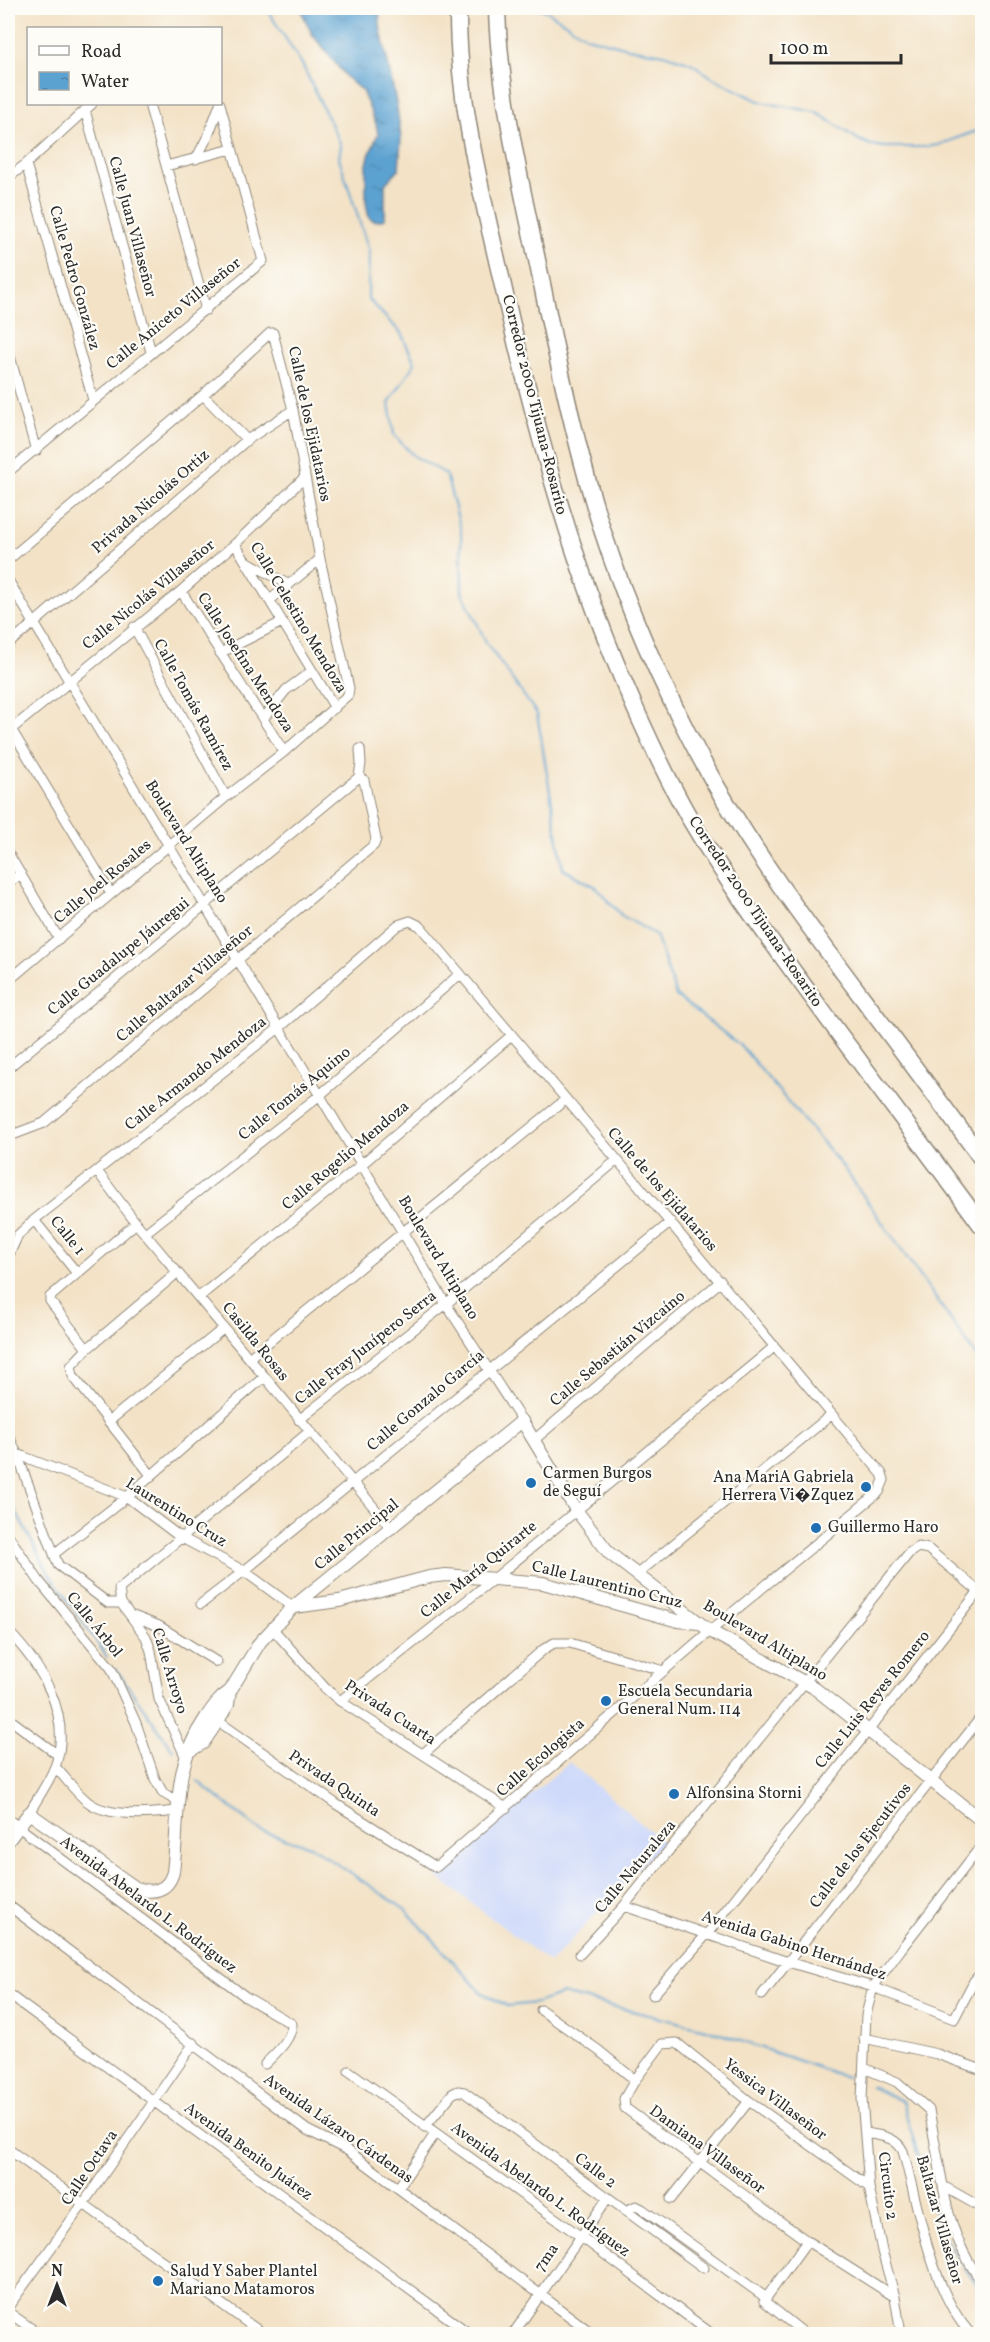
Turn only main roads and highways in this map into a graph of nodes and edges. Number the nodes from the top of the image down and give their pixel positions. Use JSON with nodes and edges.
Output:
{"nodes":[{"id":1,"x":458,"y":8,"type":"edge"},
{"id":2,"x":496,"y":8,"type":"edge"},
{"id":3,"x":982,"y":1159,"type":"edge"},
{"id":4,"x":982,"y":1226,"type":"edge"}],
"edges":[{"from":1,"to":4,"type":"highway","name":"Corredor 2000 Tijuana-Rosarito"},
{"from":2,"to":3,"type":"highway","name":"Corredor 2000 Tijuana-Rosarito"}]}
